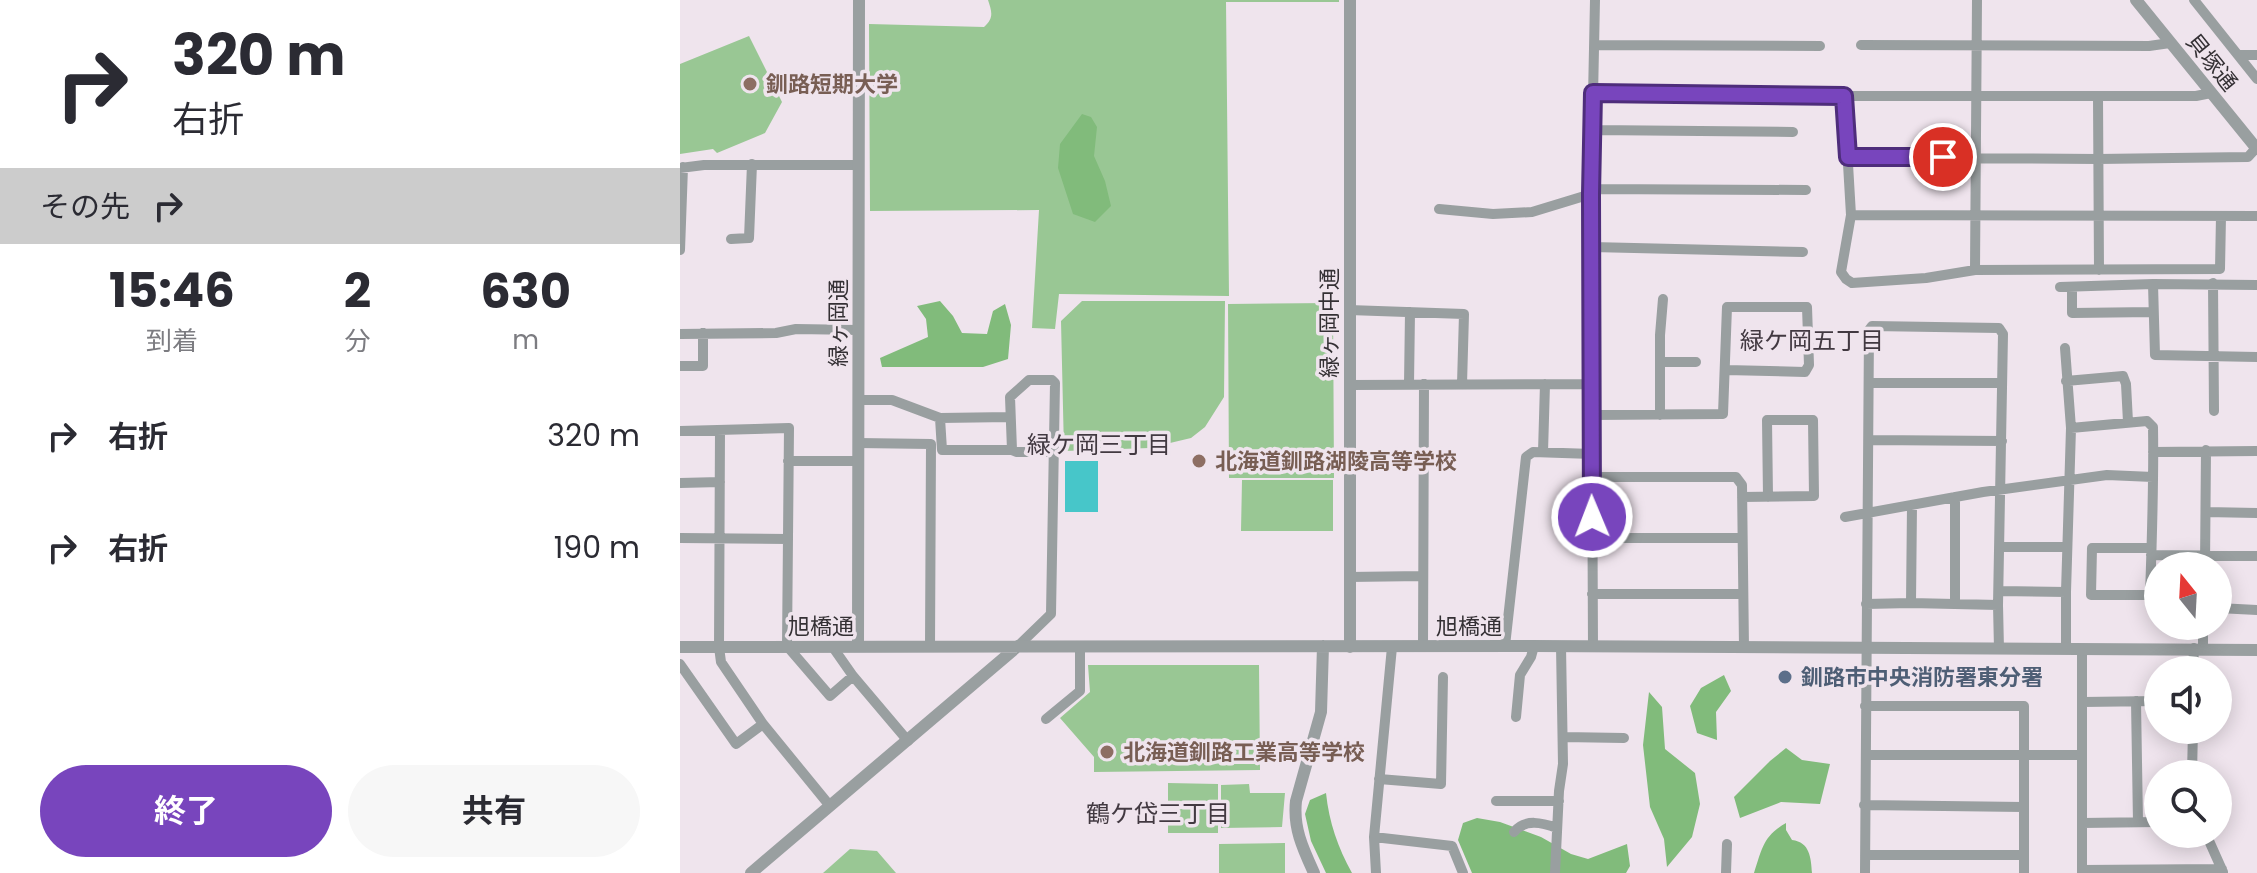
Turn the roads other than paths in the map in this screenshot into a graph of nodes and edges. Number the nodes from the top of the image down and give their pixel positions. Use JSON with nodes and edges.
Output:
{"nodes":[{"id":1,"x":859,"y":0,"type":"edge"},
{"id":2,"x":1350,"y":0,"type":"edge"},
{"id":3,"x":1595,"y":0,"type":"edge"},
{"id":4,"x":1977,"y":0,"type":"edge"},
{"id":5,"x":2136,"y":0,"type":"edge"},
{"id":6,"x":2194,"y":0,"type":"edge"},
{"id":7,"x":2170,"y":43,"type":"junction"},
{"id":8,"x":1595,"y":45,"type":"junction"},
{"id":9,"x":1861,"y":45,"type":"dead end"},
{"id":10,"x":1976,"y":45,"type":"junction"},
{"id":11,"x":1820,"y":46,"type":"dead end"},
{"id":12,"x":2238,"y":55,"type":"junction"},
{"id":13,"x":2257,"y":55,"type":"edge"},
{"id":14,"x":2257,"y":79,"type":"edge"},
{"id":15,"x":1593,"y":93,"type":"junction"},
{"id":16,"x":2211,"y":93,"type":"junction"},
{"id":17,"x":1975,"y":95,"type":"junction"},
{"id":18,"x":1844,"y":96,"type":"junction"},
{"id":19,"x":2098,"y":97,"type":"junction"},
{"id":20,"x":1593,"y":130,"type":"junction"},
{"id":21,"x":1793,"y":132,"type":"dead end"},
{"id":22,"x":2257,"y":148,"type":"edge"},
{"id":23,"x":1848,"y":157,"type":"junction"},
{"id":24,"x":1975,"y":158,"type":"junction"},
{"id":25,"x":2098,"y":159,"type":"junction"},
{"id":26,"x":752,"y":164,"type":"junction"},
{"id":27,"x":859,"y":165,"type":"junction"},
{"id":28,"x":681,"y":168,"type":"edge"},
{"id":29,"x":1806,"y":190,"type":"dead end"},
{"id":30,"x":1592,"y":192,"type":"junction"},
{"id":31,"x":1439,"y":209,"type":"dead end"},
{"id":32,"x":1851,"y":215,"type":"junction"},
{"id":33,"x":2098,"y":215,"type":"junction"},
{"id":34,"x":1974,"y":216,"type":"junction"},
{"id":35,"x":2221,"y":216,"type":"junction"},
{"id":36,"x":2257,"y":216,"type":"edge"},
{"id":37,"x":731,"y":239,"type":"dead end"},
{"id":38,"x":1592,"y":247,"type":"junction"},
{"id":39,"x":680,"y":250,"type":"edge"},
{"id":40,"x":1803,"y":252,"type":"dead end"},
{"id":41,"x":1975,"y":270,"type":"junction"},
{"id":42,"x":2099,"y":270,"type":"junction"},
{"id":43,"x":2213,"y":283,"type":"junction"},
{"id":44,"x":2153,"y":284,"type":"junction"},
{"id":45,"x":2257,"y":285,"type":"edge"},
{"id":46,"x":2060,"y":287,"type":"dead end"},
{"id":47,"x":2072,"y":287,"type":"junction"},
{"id":48,"x":1663,"y":299,"type":"dead end"},
{"id":49,"x":1349,"y":310,"type":"junction"},
{"id":50,"x":1410,"y":312,"type":"junction"},
{"id":51,"x":2153,"y":312,"type":"junction"},
{"id":52,"x":859,"y":330,"type":"junction"},
{"id":53,"x":703,"y":333,"type":"junction"},
{"id":54,"x":680,"y":334,"type":"edge"},
{"id":55,"x":2065,"y":348,"type":"dead end"},
{"id":56,"x":2214,"y":355,"type":"junction"},
{"id":57,"x":2257,"y":357,"type":"edge"},
{"id":58,"x":1660,"y":362,"type":"junction"},
{"id":59,"x":1696,"y":362,"type":"dead end"},
{"id":60,"x":680,"y":366,"type":"edge"},
{"id":61,"x":1726,"y":370,"type":"junction"},
{"id":62,"x":2066,"y":381,"type":"junction"},
{"id":63,"x":1869,"y":383,"type":"junction"},
{"id":64,"x":2002,"y":383,"type":"junction"},
{"id":65,"x":1409,"y":384,"type":"junction"},
{"id":66,"x":1424,"y":384,"type":"junction"},
{"id":67,"x":1462,"y":384,"type":"junction"},
{"id":68,"x":1545,"y":384,"type":"junction"},
{"id":69,"x":1592,"y":384,"type":"junction"},
{"id":70,"x":1350,"y":385,"type":"junction"},
{"id":71,"x":858,"y":400,"type":"junction"},
{"id":72,"x":2214,"y":411,"type":"dead end"},
{"id":73,"x":1592,"y":415,"type":"junction"},
{"id":74,"x":1660,"y":415,"type":"junction"},
{"id":75,"x":1010,"y":417,"type":"junction"},
{"id":76,"x":940,"y":418,"type":"junction"},
{"id":77,"x":2128,"y":422,"type":"junction"},
{"id":78,"x":2071,"y":428,"type":"junction"},
{"id":79,"x":680,"y":431,"type":"edge"},
{"id":80,"x":720,"y":431,"type":"junction"},
{"id":81,"x":1869,"y":440,"type":"junction"},
{"id":82,"x":2002,"y":441,"type":"junction"},
{"id":83,"x":858,"y":443,"type":"junction"},
{"id":84,"x":1012,"y":450,"type":"junction"},
{"id":85,"x":2206,"y":450,"type":"junction"},
{"id":86,"x":2257,"y":451,"type":"edge"},
{"id":87,"x":1054,"y":452,"type":"junction"},
{"id":88,"x":1543,"y":452,"type":"junction"},
{"id":89,"x":2153,"y":452,"type":"junction"},
{"id":90,"x":1592,"y":454,"type":"junction"},
{"id":91,"x":788,"y":461,"type":"junction"},
{"id":92,"x":857,"y":461,"type":"junction"},
{"id":93,"x":1592,"y":477,"type":"junction"},
{"id":94,"x":2153,"y":477,"type":"junction"},
{"id":95,"x":2070,"y":480,"type":"junction"},
{"id":96,"x":720,"y":482,"type":"junction"},
{"id":97,"x":680,"y":483,"type":"edge"},
{"id":98,"x":2002,"y":490,"type":"junction"},
{"id":99,"x":1742,"y":497,"type":"junction"},
{"id":100,"x":1768,"y":497,"type":"junction"},
{"id":101,"x":1955,"y":497,"type":"junction"},
{"id":102,"x":1912,"y":505,"type":"junction"},
{"id":103,"x":2206,"y":512,"type":"junction"},
{"id":104,"x":1868,"y":513,"type":"junction"},
{"id":105,"x":2257,"y":513,"type":"edge"},
{"id":106,"x":1845,"y":517,"type":"dead end"},
{"id":107,"x":680,"y":538,"type":"edge"},
{"id":108,"x":720,"y":538,"type":"junction"},
{"id":109,"x":1592,"y":538,"type":"junction"},
{"id":110,"x":1742,"y":538,"type":"junction"},
{"id":111,"x":788,"y":539,"type":"junction"},
{"id":112,"x":1999,"y":547,"type":"junction"},
{"id":113,"x":2066,"y":547,"type":"junction"},
{"id":114,"x":2151,"y":552,"type":"junction"},
{"id":115,"x":2205,"y":552,"type":"edge"},
{"id":116,"x":2257,"y":556,"type":"edge"},
{"id":117,"x":2232,"y":558,"type":"edge"},
{"id":118,"x":1423,"y":576,"type":"junction"},
{"id":119,"x":1349,"y":577,"type":"junction"},
{"id":120,"x":1999,"y":591,"type":"junction"},
{"id":121,"x":2066,"y":592,"type":"junction"},
{"id":122,"x":1592,"y":594,"type":"junction"},
{"id":123,"x":1742,"y":594,"type":"junction"},
{"id":124,"x":1911,"y":603,"type":"junction"},
{"id":125,"x":1866,"y":604,"type":"junction"},
{"id":126,"x":1955,"y":604,"type":"junction"},
{"id":127,"x":1998,"y":605,"type":"junction"},
{"id":128,"x":2232,"y":609,"type":"edge"},
{"id":129,"x":2257,"y":610,"type":"edge"},
{"id":130,"x":2200,"y":640,"type":"edge"},
{"id":131,"x":787,"y":646,"type":"junction"},
{"id":132,"x":832,"y":646,"type":"junction"},
{"id":133,"x":1018,"y":646,"type":"junction"},
{"id":134,"x":1080,"y":646,"type":"junction"},
{"id":135,"x":1323,"y":646,"type":"junction"},
{"id":136,"x":1423,"y":646,"type":"junction"},
{"id":137,"x":1505,"y":646,"type":"junction"},
{"id":138,"x":1534,"y":646,"type":"junction"},
{"id":139,"x":1561,"y":646,"type":"junction"},
{"id":140,"x":680,"y":647,"type":"edge"},
{"id":141,"x":719,"y":647,"type":"junction"},
{"id":142,"x":858,"y":647,"type":"junction"},
{"id":143,"x":930,"y":647,"type":"junction"},
{"id":144,"x":1350,"y":647,"type":"junction"},
{"id":145,"x":1392,"y":647,"type":"junction"},
{"id":146,"x":1593,"y":647,"type":"junction"},
{"id":147,"x":1744,"y":648,"type":"junction"},
{"id":148,"x":1866,"y":648,"type":"junction"},
{"id":149,"x":2066,"y":648,"type":"junction"},
{"id":150,"x":2198,"y":648,"type":"junction"},
{"id":151,"x":1999,"y":649,"type":"junction"},
{"id":152,"x":2082,"y":649,"type":"junction"},
{"id":153,"x":2257,"y":650,"type":"edge"},
{"id":154,"x":2196,"y":656,"type":"edge"},
{"id":155,"x":680,"y":664,"type":"edge"},
{"id":156,"x":853,"y":676,"type":"junction"},
{"id":157,"x":1443,"y":677,"type":"dead end"},
{"id":158,"x":2136,"y":701,"type":"junction"},
{"id":159,"x":2144,"y":701,"type":"edge"},
{"id":160,"x":2083,"y":702,"type":"junction"},
{"id":161,"x":1865,"y":706,"type":"junction"},
{"id":162,"x":1516,"y":717,"type":"dead end"},
{"id":163,"x":1046,"y":719,"type":"dead end"},
{"id":164,"x":763,"y":724,"type":"junction"},
{"id":165,"x":1563,"y":737,"type":"junction"},
{"id":166,"x":1624,"y":738,"type":"dead end"},
{"id":167,"x":908,"y":741,"type":"junction"},
{"id":168,"x":1866,"y":755,"type":"junction"},
{"id":169,"x":2025,"y":755,"type":"junction"},
{"id":170,"x":2082,"y":755,"type":"junction"},
{"id":171,"x":1379,"y":779,"type":"junction"},
{"id":172,"x":1496,"y":801,"type":"dead end"},
{"id":173,"x":1559,"y":801,"type":"junction"},
{"id":174,"x":1864,"y":805,"type":"junction"},
{"id":175,"x":830,"y":806,"type":"junction"},
{"id":176,"x":2023,"y":807,"type":"junction"},
{"id":177,"x":2138,"y":822,"type":"junction"},
{"id":178,"x":2144,"y":822,"type":"edge"},
{"id":179,"x":2082,"y":823,"type":"junction"},
{"id":180,"x":1557,"y":828,"type":"junction"},
{"id":181,"x":1514,"y":832,"type":"dead end"},
{"id":182,"x":1374,"y":837,"type":"junction"},
{"id":183,"x":1727,"y":844,"type":"dead end"},
{"id":184,"x":2212,"y":848,"type":"edge"},
{"id":185,"x":1865,"y":855,"type":"junction"},
{"id":186,"x":2023,"y":855,"type":"junction"},
{"id":187,"x":2082,"y":871,"type":"edge"},
{"id":188,"x":2223,"y":871,"type":"edge"},
{"id":189,"x":751,"y":873,"type":"edge"},
{"id":190,"x":1314,"y":873,"type":"edge"},
{"id":191,"x":1376,"y":873,"type":"edge"},
{"id":192,"x":1463,"y":873,"type":"edge"},
{"id":193,"x":1555,"y":873,"type":"edge"},
{"id":194,"x":1726,"y":873,"type":"edge"},
{"id":195,"x":1865,"y":873,"type":"edge"},
{"id":196,"x":2024,"y":873,"type":"edge"}],
"edges":[{"from":1,"to":27,"type":"street","name":"緑ヶ岡通"},
{"from":2,"to":49,"type":"street","name":"緑ヶ岡中通"},
{"from":3,"to":8,"type":"street"},
{"from":4,"to":10,"type":"street"},
{"from":5,"to":7,"type":"street","name":"貝塚通"},
{"from":6,"to":12,"type":"street"},
{"from":7,"to":10,"type":"street"},
{"from":7,"to":16,"type":"street","name":"貝塚通"},
{"from":8,"to":11,"type":"street"},
{"from":8,"to":15,"type":"street"},
{"from":9,"to":10,"type":"street"},
{"from":10,"to":17,"type":"street"},
{"from":12,"to":13,"type":"street"},
{"from":12,"to":14,"type":"street"},
{"from":15,"to":18,"type":"street"},
{"from":15,"to":20,"type":"street"},
{"from":16,"to":19,"type":"street"},
{"from":16,"to":22,"type":"street","name":"貝塚通"},
{"from":17,"to":18,"type":"street"},
{"from":17,"to":19,"type":"street"},
{"from":17,"to":24,"type":"street"},
{"from":18,"to":23,"type":"street"},
{"from":19,"to":25,"type":"street"},
{"from":20,"to":21,"type":"street"},
{"from":20,"to":30,"type":"street"},
{"from":22,"to":25,"type":"street"},
{"from":23,"to":24,"type":"street"},
{"from":23,"to":32,"type":"street"},
{"from":24,"to":25,"type":"street"},
{"from":24,"to":34,"type":"street"},
{"from":25,"to":33,"type":"street"},
{"from":26,"to":27,"type":"street"},
{"from":26,"to":28,"type":"street"},
{"from":26,"to":37,"type":"street"},
{"from":27,"to":52,"type":"street","name":"緑ヶ岡通"},
{"from":28,"to":39,"type":"street"},
{"from":29,"to":30,"type":"street"},
{"from":30,"to":31,"type":"street"},
{"from":30,"to":38,"type":"street"},
{"from":32,"to":34,"type":"street"},
{"from":32,"to":41,"type":"street"},
{"from":33,"to":34,"type":"street"},
{"from":33,"to":35,"type":"street"},
{"from":33,"to":42,"type":"street"},
{"from":34,"to":41,"type":"street"},
{"from":35,"to":36,"type":"street"},
{"from":35,"to":42,"type":"street"},
{"from":38,"to":40,"type":"street"},
{"from":38,"to":69,"type":"street"},
{"from":41,"to":42,"type":"street"},
{"from":43,"to":44,"type":"street"},
{"from":43,"to":45,"type":"street"},
{"from":43,"to":56,"type":"street"},
{"from":44,"to":47,"type":"street"},
{"from":44,"to":51,"type":"street"},
{"from":46,"to":47,"type":"street"},
{"from":47,"to":51,"type":"street"},
{"from":48,"to":58,"type":"street"},
{"from":49,"to":50,"type":"street"},
{"from":49,"to":70,"type":"street","name":"緑ヶ岡中通"},
{"from":50,"to":65,"type":"street"},
{"from":50,"to":67,"type":"street"},
{"from":51,"to":56,"type":"street"},
{"from":52,"to":53,"type":"street"},
{"from":52,"to":71,"type":"street","name":"緑ヶ岡通"},
{"from":53,"to":54,"type":"street"},
{"from":53,"to":60,"type":"street"},
{"from":55,"to":62,"type":"street"},
{"from":56,"to":57,"type":"street"},
{"from":56,"to":72,"type":"street"},
{"from":58,"to":59,"type":"street"},
{"from":58,"to":74,"type":"street"},
{"from":61,"to":61,"type":"street"},
{"from":61,"to":74,"type":"street"},
{"from":62,"to":77,"type":"street"},
{"from":62,"to":78,"type":"street"},
{"from":63,"to":64,"type":"street"},
{"from":63,"to":64,"type":"street"},
{"from":63,"to":81,"type":"street"},
{"from":64,"to":82,"type":"street"},
{"from":65,"to":66,"type":"street"},
{"from":65,"to":70,"type":"street"},
{"from":66,"to":67,"type":"street"},
{"from":66,"to":118,"type":"street"},
{"from":67,"to":68,"type":"street"},
{"from":68,"to":69,"type":"street"},
{"from":68,"to":88,"type":"street"},
{"from":69,"to":73,"type":"street"},
{"from":70,"to":119,"type":"street","name":"緑ヶ岡中通"},
{"from":71,"to":76,"type":"street"},
{"from":71,"to":83,"type":"street","name":"緑ヶ岡通"},
{"from":73,"to":74,"type":"street"},
{"from":73,"to":90,"type":"street"},
{"from":75,"to":76,"type":"street"},
{"from":75,"to":84,"type":"street"},
{"from":75,"to":87,"type":"street"},
{"from":76,"to":84,"type":"street"},
{"from":77,"to":78,"type":"street"},
{"from":77,"to":89,"type":"street"},
{"from":78,"to":95,"type":"street"},
{"from":79,"to":80,"type":"street"},
{"from":80,"to":91,"type":"street"},
{"from":80,"to":96,"type":"street"},
{"from":81,"to":82,"type":"street"},
{"from":81,"to":104,"type":"street"},
{"from":82,"to":98,"type":"street"},
{"from":83,"to":92,"type":"street","name":"緑ヶ岡通"},
{"from":83,"to":143,"type":"street"},
{"from":84,"to":87,"type":"street"},
{"from":85,"to":86,"type":"street"},
{"from":85,"to":89,"type":"street"},
{"from":85,"to":103,"type":"street"},
{"from":87,"to":133,"type":"street"},
{"from":88,"to":90,"type":"street"},
{"from":88,"to":137,"type":"street"},
{"from":89,"to":94,"type":"street"},
{"from":90,"to":93,"type":"street"},
{"from":91,"to":92,"type":"street"},
{"from":91,"to":111,"type":"street"},
{"from":92,"to":142,"type":"street","name":"緑ヶ岡通"},
{"from":93,"to":99,"type":"street"},
{"from":93,"to":109,"type":"street"},
{"from":94,"to":95,"type":"street"},
{"from":94,"to":114,"type":"street"},
{"from":95,"to":98,"type":"street"},
{"from":95,"to":113,"type":"street"},
{"from":96,"to":97,"type":"street"},
{"from":96,"to":108,"type":"street"},
{"from":98,"to":101,"type":"street"},
{"from":98,"to":112,"type":"street"},
{"from":99,"to":100,"type":"street"},
{"from":99,"to":110,"type":"street"},
{"from":100,"to":100,"type":"street"},
{"from":101,"to":102,"type":"street"},
{"from":101,"to":126,"type":"street"},
{"from":102,"to":104,"type":"street"},
{"from":102,"to":124,"type":"street"},
{"from":103,"to":105,"type":"street"},
{"from":103,"to":115,"type":"street"},
{"from":104,"to":106,"type":"street"},
{"from":104,"to":125,"type":"street"},
{"from":107,"to":108,"type":"street"},
{"from":108,"to":111,"type":"street"},
{"from":108,"to":141,"type":"street"},
{"from":109,"to":110,"type":"street"},
{"from":109,"to":122,"type":"street"},
{"from":110,"to":123,"type":"street"},
{"from":111,"to":131,"type":"street"},
{"from":112,"to":113,"type":"street"},
{"from":112,"to":120,"type":"street"},
{"from":113,"to":121,"type":"street"},
{"from":114,"to":114,"type":"street"},
{"from":116,"to":117,"type":"street"},
{"from":118,"to":119,"type":"street"},
{"from":118,"to":136,"type":"street"},
{"from":119,"to":144,"type":"street","name":"緑ヶ岡中通"},
{"from":120,"to":121,"type":"street"},
{"from":120,"to":127,"type":"street"},
{"from":121,"to":149,"type":"street"},
{"from":122,"to":123,"type":"street"},
{"from":122,"to":146,"type":"street"},
{"from":123,"to":147,"type":"street"},
{"from":124,"to":125,"type":"street"},
{"from":124,"to":126,"type":"street"},
{"from":125,"to":148,"type":"street"},
{"from":126,"to":127,"type":"street"},
{"from":127,"to":151,"type":"street"},
{"from":128,"to":129,"type":"street"},
{"from":130,"to":150,"type":"street"},
{"from":131,"to":132,"type":"street","name":"旭橋通"},
{"from":131,"to":141,"type":"street","name":"旭橋通"},
{"from":131,"to":156,"type":"street"},
{"from":132,"to":142,"type":"street","name":"旭橋通"},
{"from":132,"to":156,"type":"street"},
{"from":133,"to":134,"type":"street","name":"旭橋通"},
{"from":133,"to":143,"type":"street","name":"旭橋通"},
{"from":133,"to":167,"type":"street"},
{"from":134,"to":135,"type":"street","name":"旭橋通"},
{"from":134,"to":163,"type":"street"},
{"from":135,"to":144,"type":"street","name":"旭橋通"},
{"from":135,"to":190,"type":"street"},
{"from":136,"to":137,"type":"street","name":"旭橋通"},
{"from":136,"to":145,"type":"street","name":"旭橋通"},
{"from":137,"to":138,"type":"street","name":"旭橋通"},
{"from":138,"to":139,"type":"street","name":"旭橋通"},
{"from":138,"to":162,"type":"street"},
{"from":139,"to":146,"type":"street","name":"旭橋通"},
{"from":139,"to":165,"type":"street"},
{"from":140,"to":141,"type":"street","name":"旭橋通"},
{"from":141,"to":164,"type":"street"},
{"from":142,"to":143,"type":"street","name":"旭橋通"},
{"from":144,"to":145,"type":"street","name":"旭橋通"},
{"from":145,"to":171,"type":"street"},
{"from":146,"to":147,"type":"street","name":"旭橋通"},
{"from":147,"to":148,"type":"street","name":"旭橋通"},
{"from":148,"to":151,"type":"street","name":"旭橋通"},
{"from":148,"to":161,"type":"street"},
{"from":149,"to":151,"type":"street","name":"旭橋通"},
{"from":149,"to":152,"type":"street","name":"旭橋通"},
{"from":150,"to":152,"type":"street","name":"旭橋通"},
{"from":150,"to":153,"type":"street","name":"旭橋通"},
{"from":150,"to":154,"type":"street"},
{"from":152,"to":160,"type":"street"},
{"from":155,"to":164,"type":"street"},
{"from":156,"to":167,"type":"street"},
{"from":157,"to":171,"type":"street"},
{"from":158,"to":159,"type":"street"},
{"from":158,"to":160,"type":"street"},
{"from":158,"to":177,"type":"street"},
{"from":160,"to":170,"type":"street"},
{"from":161,"to":168,"type":"street"},
{"from":161,"to":169,"type":"street"},
{"from":164,"to":175,"type":"street"},
{"from":165,"to":166,"type":"street"},
{"from":165,"to":173,"type":"street"},
{"from":167,"to":175,"type":"street"},
{"from":168,"to":169,"type":"street"},
{"from":168,"to":174,"type":"street"},
{"from":169,"to":170,"type":"street"},
{"from":169,"to":176,"type":"street"},
{"from":170,"to":179,"type":"street"},
{"from":171,"to":182,"type":"street"},
{"from":172,"to":173,"type":"street"},
{"from":173,"to":180,"type":"street"},
{"from":174,"to":176,"type":"street"},
{"from":174,"to":185,"type":"street"},
{"from":175,"to":189,"type":"street"},
{"from":176,"to":186,"type":"street"},
{"from":177,"to":178,"type":"street"},
{"from":177,"to":179,"type":"street"},
{"from":179,"to":187,"type":"street"},
{"from":180,"to":181,"type":"street"},
{"from":180,"to":193,"type":"street"},
{"from":182,"to":191,"type":"street"},
{"from":182,"to":192,"type":"street"},
{"from":183,"to":194,"type":"street"},
{"from":184,"to":188,"type":"street"},
{"from":185,"to":186,"type":"street"},
{"from":185,"to":195,"type":"street"},
{"from":186,"to":196,"type":"street"},
{"from":187,"to":188,"type":"street"}]}
